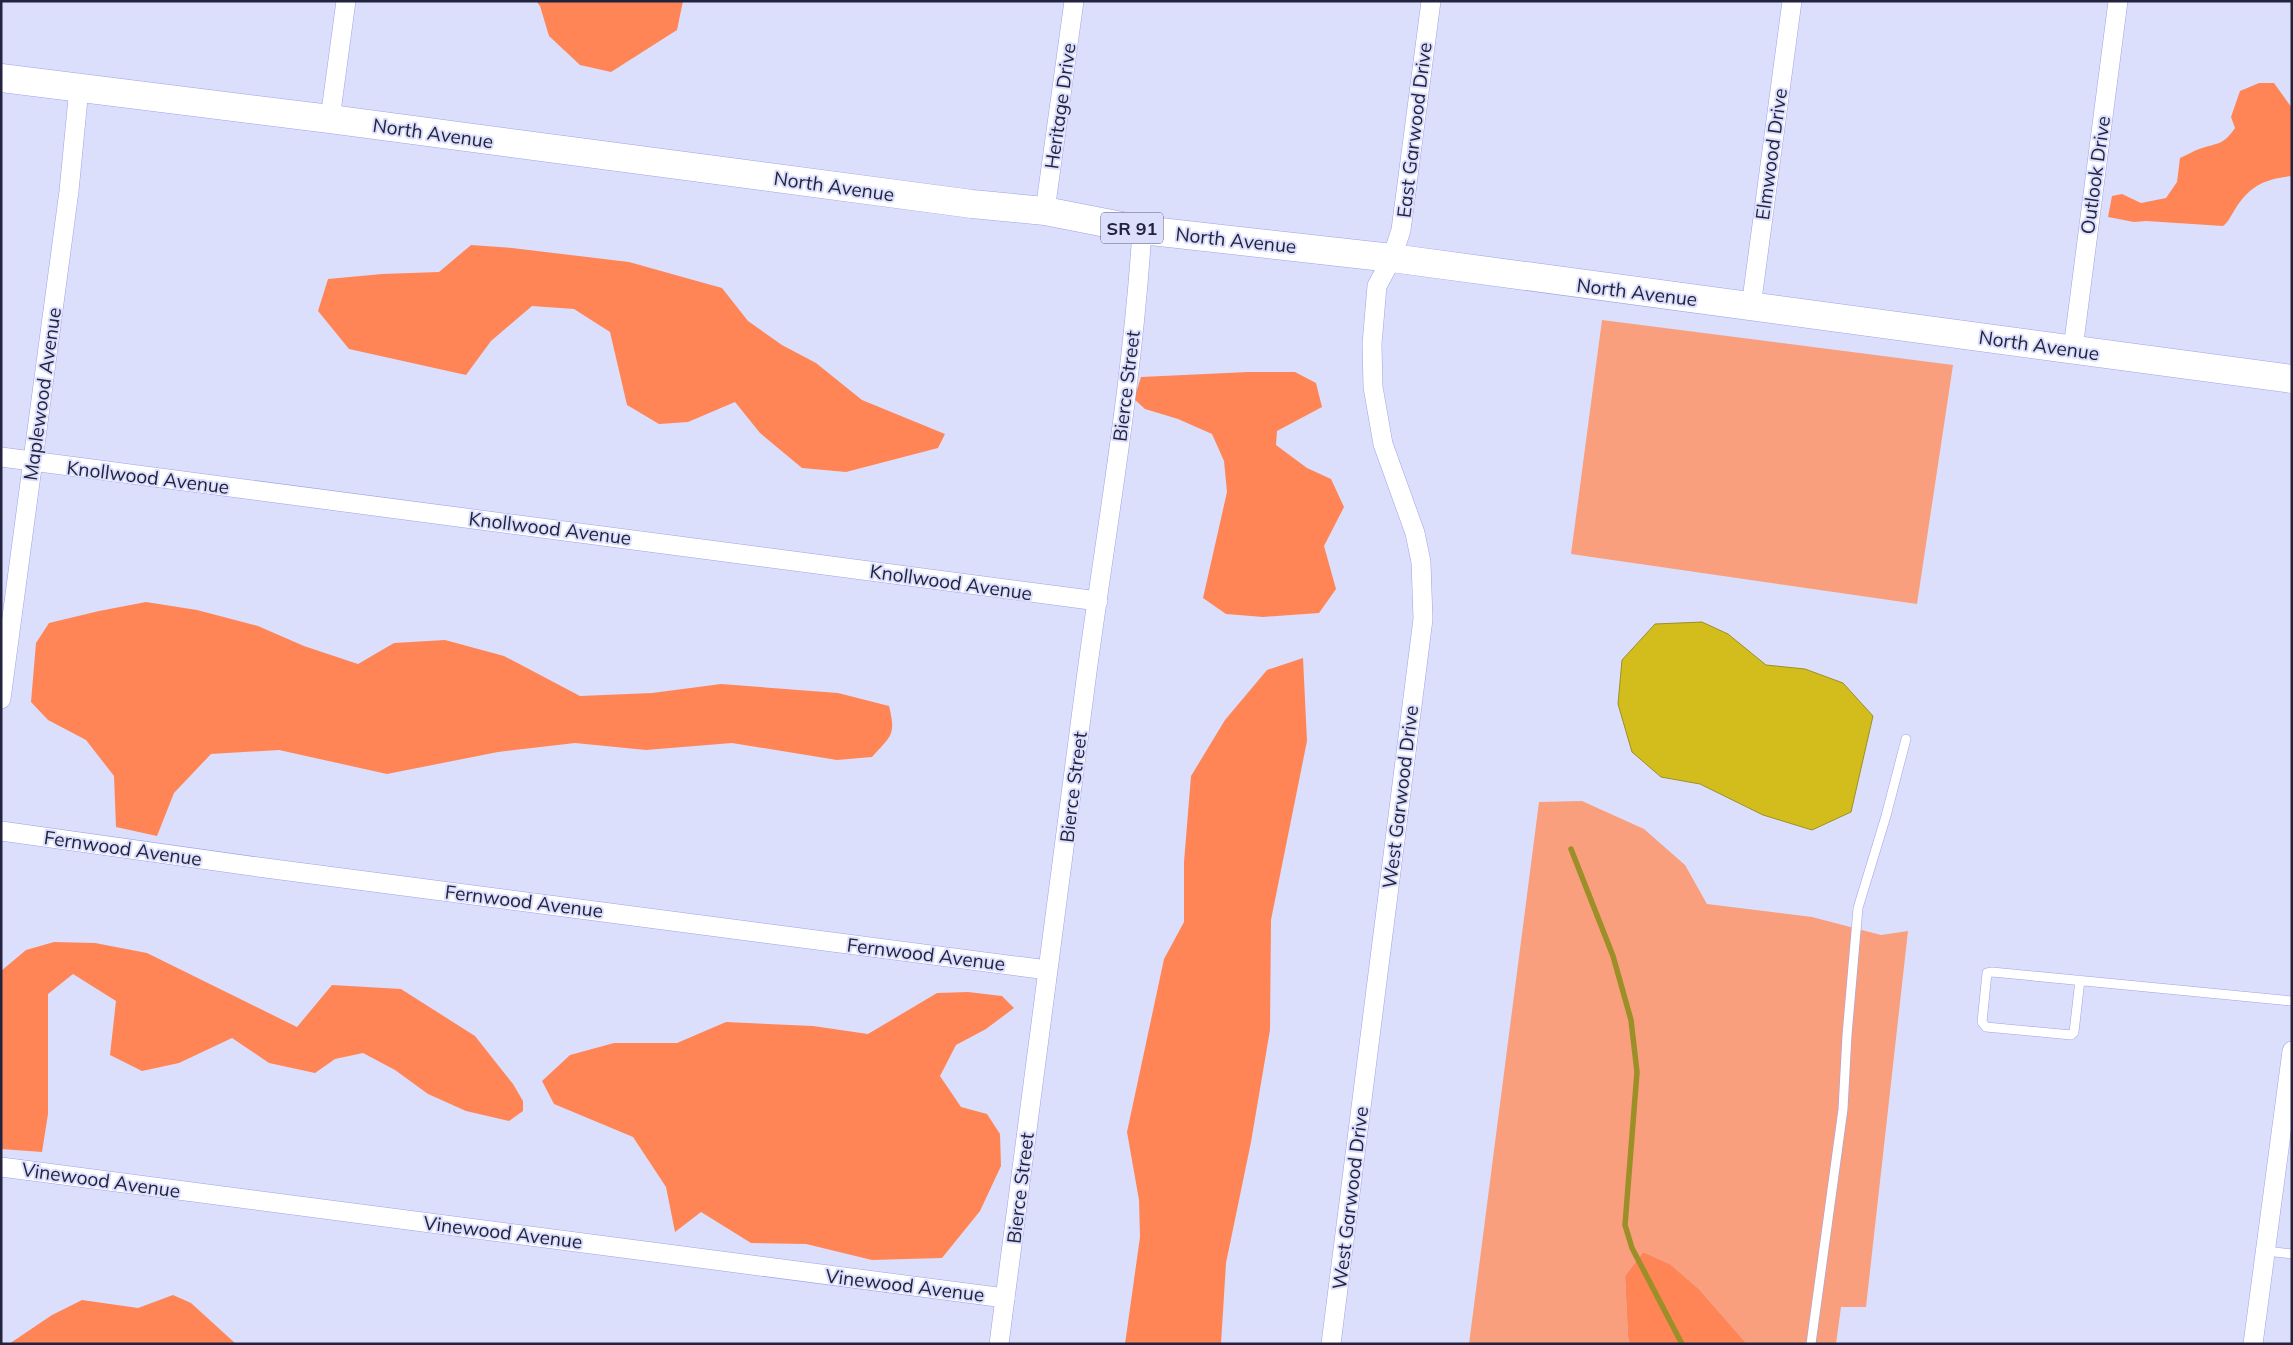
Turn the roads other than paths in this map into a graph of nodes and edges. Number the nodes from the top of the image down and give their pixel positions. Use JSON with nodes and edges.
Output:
{"nodes":[{"id":1,"x":346,"y":1,"type":"edge"},
{"id":2,"x":1074,"y":1,"type":"edge"},
{"id":3,"x":1431,"y":1,"type":"edge"},
{"id":4,"x":1792,"y":1,"type":"edge"},
{"id":5,"x":2118,"y":1,"type":"edge"},
{"id":6,"x":1,"y":78,"type":"edge"},
{"id":7,"x":79,"y":88,"type":"junction"},
{"id":8,"x":330,"y":119,"type":"junction"},
{"id":9,"x":1045,"y":211,"type":"junction"},
{"id":10,"x":1142,"y":230,"type":"junction"},
{"id":11,"x":1392,"y":258,"type":"junction"},
{"id":12,"x":1751,"y":307,"type":"junction"},
{"id":13,"x":2073,"y":350,"type":"junction"},
{"id":14,"x":2292,"y":379,"type":"edge"},
{"id":15,"x":1,"y":458,"type":"edge"},
{"id":16,"x":33,"y":462,"type":"junction"},
{"id":17,"x":1098,"y":601,"type":"junction"},
{"id":18,"x":1,"y":700,"type":"edge"},
{"id":19,"x":1906,"y":739,"type":"dead end"},
{"id":20,"x":1,"y":831,"type":"edge"},
{"id":21,"x":1047,"y":970,"type":"junction"},
{"id":22,"x":2080,"y":980,"type":"junction"},
{"id":23,"x":2292,"y":1001,"type":"edge"},
{"id":24,"x":2292,"y":1051,"type":"edge"},
{"id":25,"x":2286,"y":1148,"type":"edge"},
{"id":26,"x":1,"y":1166,"type":"edge"},
{"id":27,"x":2266,"y":1251,"type":"junction"},
{"id":28,"x":2292,"y":1254,"type":"edge"},
{"id":29,"x":1005,"y":1298,"type":"junction"},
{"id":30,"x":999,"y":1344,"type":"edge"},
{"id":31,"x":1331,"y":1344,"type":"edge"},
{"id":32,"x":1811,"y":1344,"type":"edge"},
{"id":33,"x":2253,"y":1344,"type":"edge"}],
"edges":[{"from":1,"to":8,"type":"street"},
{"from":2,"to":9,"type":"street","name":"Heritage Drive"},
{"from":3,"to":11,"type":"street","name":"East Garwood Drive"},
{"from":4,"to":12,"type":"street","name":"Elmwood Drive"},
{"from":5,"to":13,"type":"street","name":"Outlook Drive"},
{"from":6,"to":7,"type":"main road","name":"North Avenue","number":"SR 91"},
{"from":7,"to":8,"type":"main road","name":"North Avenue","number":"SR 91"},
{"from":7,"to":16,"type":"street","name":"Maplewood Avenue"},
{"from":8,"to":9,"type":"main road","name":"North Avenue","number":"SR 91"},
{"from":9,"to":10,"type":"main road","name":"North Avenue","number":"SR 91"},
{"from":10,"to":11,"type":"main road","name":"North Avenue","number":"SR 91"},
{"from":10,"to":17,"type":"street","name":"Bierce Street"},
{"from":11,"to":12,"type":"main road","name":"North Avenue","number":"SR 91"},
{"from":11,"to":31,"type":"street","name":"West Garwood Drive"},
{"from":12,"to":13,"type":"main road","name":"North Avenue","number":"SR 91"},
{"from":13,"to":14,"type":"main road","name":"North Avenue","number":"SR 91"},
{"from":15,"to":16,"type":"street","name":"Knollwood Avenue"},
{"from":16,"to":17,"type":"street","name":"Knollwood Avenue"},
{"from":16,"to":18,"type":"street","name":"Maplewood Avenue"},
{"from":17,"to":21,"type":"street","name":"Bierce Street"},
{"from":19,"to":32,"type":"lane"},
{"from":20,"to":21,"type":"street","name":"Fernwood Avenue"},
{"from":21,"to":29,"type":"street","name":"Bierce Street"},
{"from":22,"to":22,"type":"lane"},
{"from":22,"to":23,"type":"lane"},
{"from":24,"to":25,"type":"street"},
{"from":25,"to":27,"type":"street"},
{"from":26,"to":29,"type":"street","name":"Vinewood Avenue"},
{"from":27,"to":28,"type":"lane"},
{"from":27,"to":33,"type":"street"},
{"from":29,"to":30,"type":"street","name":"Bierce Street"}]}
